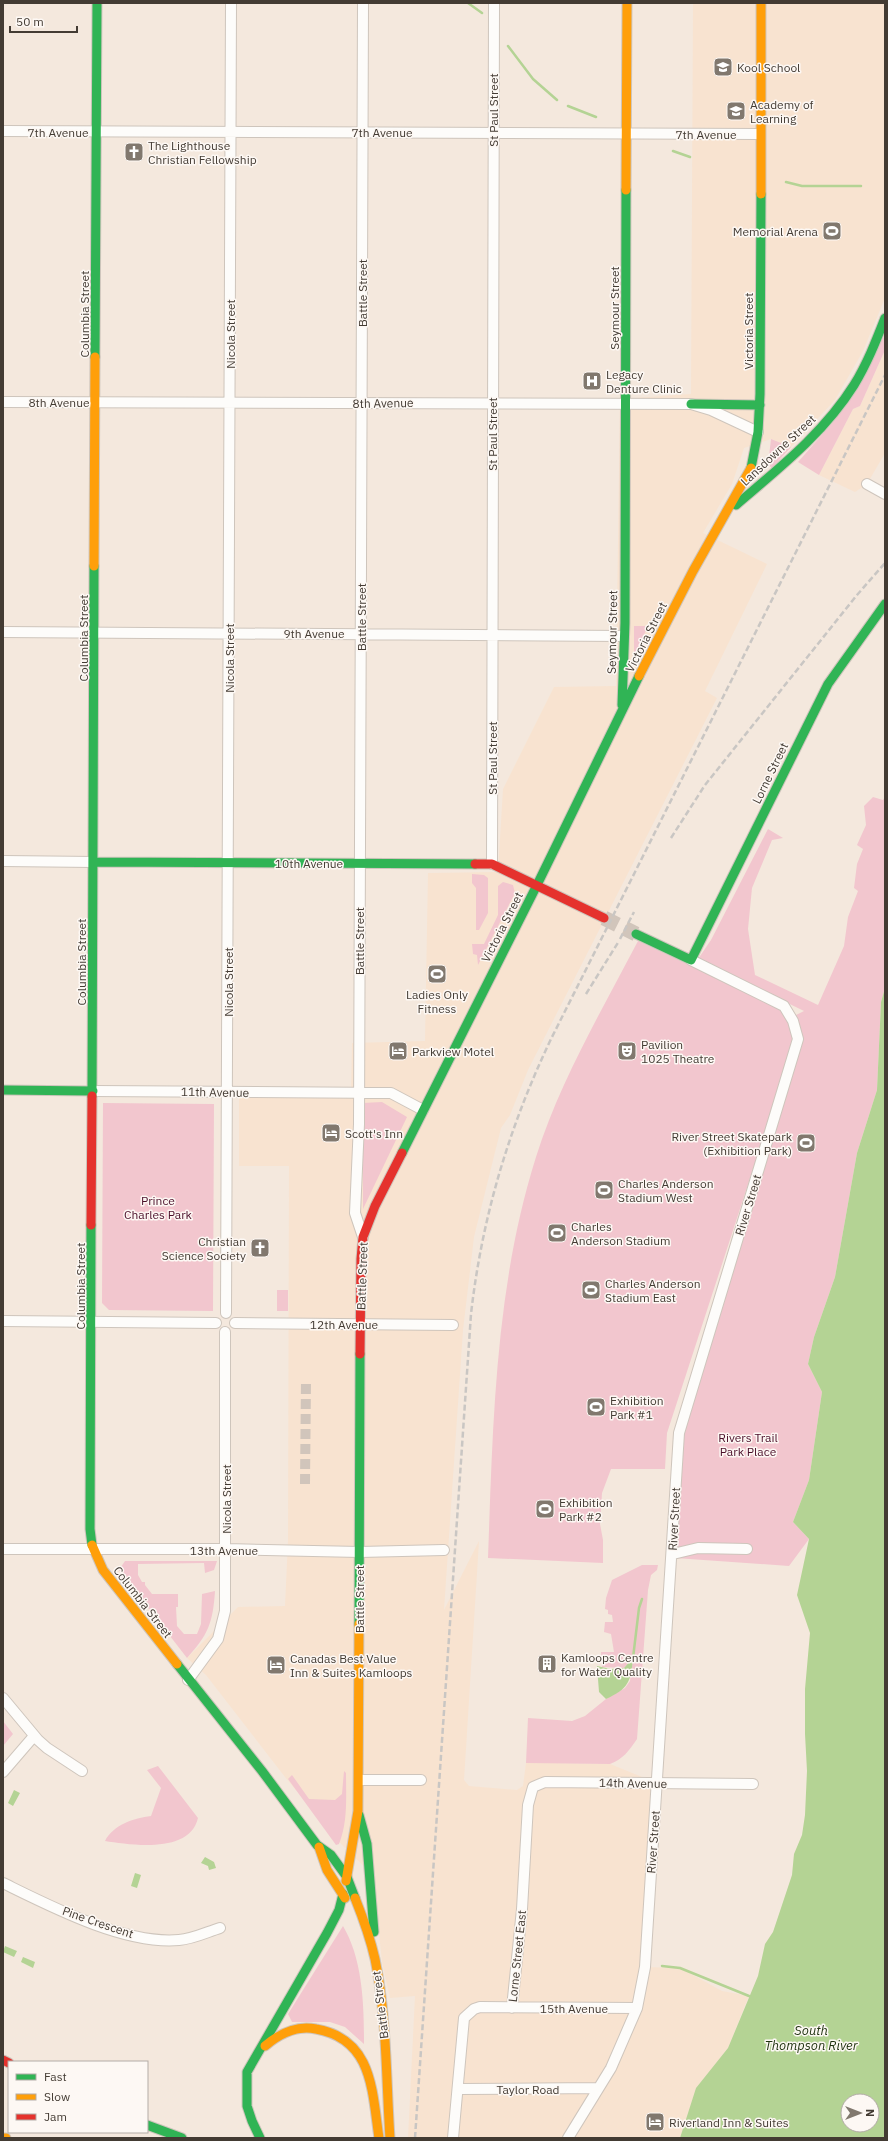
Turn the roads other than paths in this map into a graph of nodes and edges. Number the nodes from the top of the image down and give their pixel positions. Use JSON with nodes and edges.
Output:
{"nodes":[{"id":1,"x":97,"y":3,"type":"edge"},
{"id":2,"x":231,"y":3,"type":"edge"},
{"id":3,"x":363,"y":3,"type":"edge"},
{"id":4,"x":494,"y":3,"type":"edge"},
{"id":5,"x":627,"y":3,"type":"edge"},
{"id":6,"x":761,"y":3,"type":"edge"},
{"id":7,"x":3,"y":131,"type":"edge"},
{"id":8,"x":231,"y":131,"type":"junction"},
{"id":9,"x":96,"y":132,"type":"junction"},
{"id":10,"x":363,"y":132,"type":"junction"},
{"id":11,"x":493,"y":133,"type":"junction"},
{"id":12,"x":627,"y":133,"type":"junction"},
{"id":13,"x":760,"y":134,"type":"junction"},
{"id":14,"x":885,"y":318,"type":"edge"},
{"id":15,"x":3,"y":402,"type":"edge"},
{"id":16,"x":96,"y":403,"type":"junction"},
{"id":17,"x":230,"y":403,"type":"junction"},
{"id":18,"x":492,"y":403,"type":"junction"},
{"id":19,"x":626,"y":403,"type":"junction"},
{"id":20,"x":362,"y":404,"type":"junction"},
{"id":21,"x":691,"y":404,"type":"junction"},
{"id":22,"x":760,"y":405,"type":"junction"},
{"id":23,"x":758,"y":432,"type":"junction"},
{"id":24,"x":867,"y":484,"type":"dead end"},
{"id":25,"x":885,"y":494,"type":"edge"},
{"id":26,"x":728,"y":513,"type":"junction"},
{"id":27,"x":885,"y":604,"type":"edge"},
{"id":28,"x":3,"y":632,"type":"edge"},
{"id":29,"x":95,"y":632,"type":"junction"},
{"id":30,"x":229,"y":633,"type":"junction"},
{"id":31,"x":361,"y":634,"type":"junction"},
{"id":32,"x":492,"y":634,"type":"junction"},
{"id":33,"x":624,"y":636,"type":"junction"},
{"id":34,"x":622,"y":710,"type":"junction"},
{"id":35,"x":3,"y":861,"type":"edge"},
{"id":36,"x":94,"y":862,"type":"junction"},
{"id":37,"x":228,"y":862,"type":"junction"},
{"id":38,"x":360,"y":863,"type":"junction"},
{"id":39,"x":492,"y":864,"type":"junction"},
{"id":40,"x":537,"y":885,"type":"junction"},
{"id":41,"x":604,"y":918,"type":"tunnel mouth"},
{"id":42,"x":636,"y":934,"type":"tunnel mouth"},
{"id":43,"x":690,"y":960,"type":"junction"},
{"id":44,"x":3,"y":1090,"type":"edge"},
{"id":45,"x":93,"y":1091,"type":"junction"},
{"id":46,"x":228,"y":1092,"type":"junction"},
{"id":47,"x":359,"y":1094,"type":"junction"},
{"id":48,"x":423,"y":1110,"type":"junction"},
{"id":49,"x":363,"y":1238,"type":"junction"},
{"id":50,"x":226,"y":1313,"type":"junction"},
{"id":51,"x":3,"y":1321,"type":"edge"},
{"id":52,"x":92,"y":1322,"type":"junction"},
{"id":53,"x":216,"y":1323,"type":"junction"},
{"id":54,"x":235,"y":1323,"type":"junction"},
{"id":55,"x":360,"y":1324,"type":"junction"},
{"id":56,"x":453,"y":1325,"type":"dead end"},
{"id":57,"x":225,"y":1332,"type":"junction"},
{"id":58,"x":226,"y":1548,"type":"junction"},
{"id":59,"x":3,"y":1549,"type":"edge"},
{"id":60,"x":93,"y":1549,"type":"junction"},
{"id":61,"x":747,"y":1549,"type":"dead end"},
{"id":62,"x":444,"y":1550,"type":"dead end"},
{"id":63,"x":360,"y":1552,"type":"junction"},
{"id":64,"x":672,"y":1554,"type":"junction"},
{"id":65,"x":188,"y":1680,"type":"junction"},
{"id":66,"x":3,"y":1698,"type":"edge"},
{"id":67,"x":34,"y":1736,"type":"junction"},
{"id":68,"x":82,"y":1770,"type":"dead end"},
{"id":69,"x":3,"y":1772,"type":"edge"},
{"id":70,"x":359,"y":1780,"type":"junction"},
{"id":71,"x":421,"y":1780,"type":"dead end"},
{"id":72,"x":657,"y":1783,"type":"junction"},
{"id":73,"x":753,"y":1784,"type":"dead end"},
{"id":74,"x":528,"y":1805,"type":"joint"},
{"id":75,"x":358,"y":1811,"type":"junction"},
{"id":76,"x":318,"y":1845,"type":"junction"},
{"id":77,"x":347,"y":1877,"type":"junction"},
{"id":78,"x":3,"y":1883,"type":"edge"},
{"id":79,"x":343,"y":1894,"type":"junction"},
{"id":80,"x":220,"y":1928,"type":"dead end"},
{"id":81,"x":360,"y":1939,"type":"dead end"},
{"id":82,"x":375,"y":1959,"type":"junction"},
{"id":83,"x":512,"y":2008,"type":"junction"},
{"id":84,"x":637,"y":2008,"type":"junction"},
{"id":85,"x":257,"y":2054,"type":"junction"},
{"id":86,"x":376,"y":2061,"type":"dead end"},
{"id":87,"x":598,"y":2088,"type":"junction"},
{"id":88,"x":458,"y":2089,"type":"junction"},
{"id":89,"x":148,"y":2125,"type":"edge"},
{"id":90,"x":182,"y":2138,"type":"edge"},
{"id":91,"x":260,"y":2138,"type":"edge"},
{"id":92,"x":379,"y":2138,"type":"edge"},
{"id":93,"x":390,"y":2138,"type":"edge"},
{"id":94,"x":454,"y":2138,"type":"edge"},
{"id":95,"x":568,"y":2138,"type":"edge"}],
"edges":[{"from":1,"to":9,"type":"main road","name":"Columbia Street"},
{"from":2,"to":8,"type":"street","name":"Nicola Street"},
{"from":3,"to":10,"type":"street","name":"Battle Street"},
{"from":4,"to":11,"type":"street","name":"St Paul Street"},
{"from":5,"to":12,"type":"main road","name":"Seymour Street"},
{"from":6,"to":13,"type":"main road","name":"Victoria Street"},
{"from":7,"to":9,"type":"street","name":"7th Avenue"},
{"from":8,"to":9,"type":"street","name":"7th Avenue"},
{"from":8,"to":10,"type":"street","name":"7th Avenue"},
{"from":8,"to":17,"type":"street","name":"Nicola Street"},
{"from":9,"to":16,"type":"main road","name":"Columbia Street"},
{"from":10,"to":11,"type":"street","name":"7th Avenue"},
{"from":10,"to":20,"type":"street","name":"Battle Street"},
{"from":11,"to":12,"type":"street","name":"7th Avenue"},
{"from":11,"to":18,"type":"street","name":"St Paul Street"},
{"from":12,"to":13,"type":"street","name":"7th Avenue"},
{"from":12,"to":19,"type":"main road","name":"Seymour Street"},
{"from":13,"to":22,"type":"main road","name":"Victoria Street"},
{"from":14,"to":26,"type":"main road","name":"Lansdowne Street"},
{"from":15,"to":16,"type":"street","name":"8th Avenue"},
{"from":16,"to":17,"type":"street","name":"8th Avenue"},
{"from":16,"to":29,"type":"main road","name":"Columbia Street"},
{"from":17,"to":20,"type":"street","name":"8th Avenue"},
{"from":17,"to":30,"type":"street","name":"Nicola Street"},
{"from":18,"to":19,"type":"street","name":"8th Avenue"},
{"from":18,"to":20,"type":"street","name":"8th Avenue"},
{"from":18,"to":32,"type":"street","name":"St Paul Street"},
{"from":19,"to":21,"type":"street","name":"8th Avenue"},
{"from":19,"to":33,"type":"main road","name":"Seymour Street"},
{"from":20,"to":31,"type":"street","name":"Battle Street"},
{"from":21,"to":22,"type":"main road"},
{"from":21,"to":23,"type":"street","name":"8th Avenue"},
{"from":22,"to":23,"type":"main road","name":"Victoria Street"},
{"from":23,"to":26,"type":"main road","name":"Victoria Street"},
{"from":24,"to":25,"type":"street"},
{"from":26,"to":34,"type":"main road","name":"Victoria Street"},
{"from":27,"to":43,"type":"main road","name":"Lorne Street"},
{"from":28,"to":29,"type":"street","name":"9th Avenue"},
{"from":29,"to":30,"type":"street","name":"9th Avenue"},
{"from":29,"to":36,"type":"main road","name":"Columbia Street"},
{"from":30,"to":31,"type":"street","name":"9th Avenue"},
{"from":30,"to":37,"type":"street","name":"Nicola Street"},
{"from":31,"to":32,"type":"street","name":"9th Avenue"},
{"from":31,"to":38,"type":"street","name":"Battle Street"},
{"from":32,"to":33,"type":"street","name":"9th Avenue"},
{"from":32,"to":39,"type":"street","name":"St Paul Street"},
{"from":33,"to":34,"type":"main road","name":"Seymour Street"},
{"from":34,"to":40,"type":"main road","name":"Victoria Street"},
{"from":35,"to":36,"type":"street","name":"10th Avenue"},
{"from":36,"to":37,"type":"main road","name":"10th Avenue"},
{"from":36,"to":45,"type":"main road","name":"Columbia Street"},
{"from":37,"to":38,"type":"main road","name":"10th Avenue"},
{"from":37,"to":46,"type":"street","name":"Nicola Street"},
{"from":38,"to":39,"type":"main road","name":"10th Avenue"},
{"from":38,"to":47,"type":"street","name":"Battle Street"},
{"from":39,"to":40,"type":"main road","name":"10th Avenue"},
{"from":40,"to":41,"type":"main road","name":"10th Avenue"},
{"from":40,"to":48,"type":"main road","name":"Victoria Street"},
{"from":42,"to":43,"type":"main road"},
{"from":43,"to":64,"type":"street","name":"River Street"},
{"from":44,"to":45,"type":"main road","name":"11th Avenue"},
{"from":45,"to":46,"type":"street","name":"11th Avenue"},
{"from":45,"to":52,"type":"main road","name":"Columbia Street"},
{"from":46,"to":47,"type":"street","name":"11th Avenue"},
{"from":46,"to":50,"type":"street","name":"Nicola Street"},
{"from":47,"to":48,"type":"street","name":"11th Avenue"},
{"from":47,"to":49,"type":"street","name":"Battle Street"},
{"from":48,"to":49,"type":"main road","name":"Victoria Street"},
{"from":49,"to":55,"type":"main road","name":"Battle Street"},
{"from":50,"to":53,"type":"street"},
{"from":50,"to":54,"type":"street"},
{"from":51,"to":52,"type":"street"},
{"from":52,"to":53,"type":"street"},
{"from":52,"to":60,"type":"main road","name":"Columbia Street"},
{"from":53,"to":57,"type":"street"},
{"from":54,"to":55,"type":"street","name":"12th Avenue"},
{"from":54,"to":57,"type":"street"},
{"from":55,"to":56,"type":"street","name":"12th Avenue"},
{"from":55,"to":63,"type":"main road","name":"Battle Street"},
{"from":57,"to":58,"type":"street","name":"Nicola Street"},
{"from":58,"to":60,"type":"street","name":"13th Avenue"},
{"from":58,"to":63,"type":"street","name":"13th Avenue"},
{"from":58,"to":65,"type":"street","name":"Nicola Street"},
{"from":59,"to":60,"type":"street","name":"13th Avenue"},
{"from":60,"to":65,"type":"main road","name":"Columbia Street"},
{"from":61,"to":64,"type":"street"},
{"from":62,"to":63,"type":"street","name":"13th Avenue"},
{"from":63,"to":70,"type":"main road","name":"Battle Street"},
{"from":64,"to":72,"type":"street","name":"River Street"},
{"from":65,"to":76,"type":"main road","name":"Columbia Street"},
{"from":66,"to":67,"type":"street"},
{"from":67,"to":68,"type":"street"},
{"from":67,"to":69,"type":"street"},
{"from":70,"to":71,"type":"street"},
{"from":70,"to":75,"type":"main road","name":"Battle Street"},
{"from":72,"to":73,"type":"street","name":"14th Avenue"},
{"from":72,"to":74,"type":"street","name":"14th Avenue"},
{"from":72,"to":84,"type":"street","name":"River Street"},
{"from":74,"to":83,"type":"street","name":"Lorne Street East"},
{"from":75,"to":77,"type":"main road","name":"Battle Street"},
{"from":75,"to":82,"type":"main road"},
{"from":76,"to":77,"type":"main road","name":"Columbia Street"},
{"from":76,"to":79,"type":"main road","name":"Columbia Street"},
{"from":77,"to":79,"type":"main road","name":"Battle Street"},
{"from":77,"to":82,"type":"main road","name":"Battle Street"},
{"from":78,"to":80,"type":"street","name":"Pine Crescent"},
{"from":79,"to":81,"type":"main road"},
{"from":79,"to":85,"type":"main road","name":"Battle Street"},
{"from":82,"to":93,"type":"main road","name":"Battle Street"},
{"from":83,"to":84,"type":"street","name":"15th Avenue"},
{"from":83,"to":88,"type":"street","name":"Lorne Street East"},
{"from":84,"to":87,"type":"street","name":"River Street"},
{"from":85,"to":91,"type":"main road"},
{"from":85,"to":92,"type":"main road"},
{"from":86,"to":92,"type":"main road"},
{"from":87,"to":88,"type":"street","name":"Taylor Road"},
{"from":87,"to":95,"type":"street","name":"River Street"},
{"from":88,"to":94,"type":"street","name":"Lorne Street East"},
{"from":89,"to":90,"type":"main road"}]}
